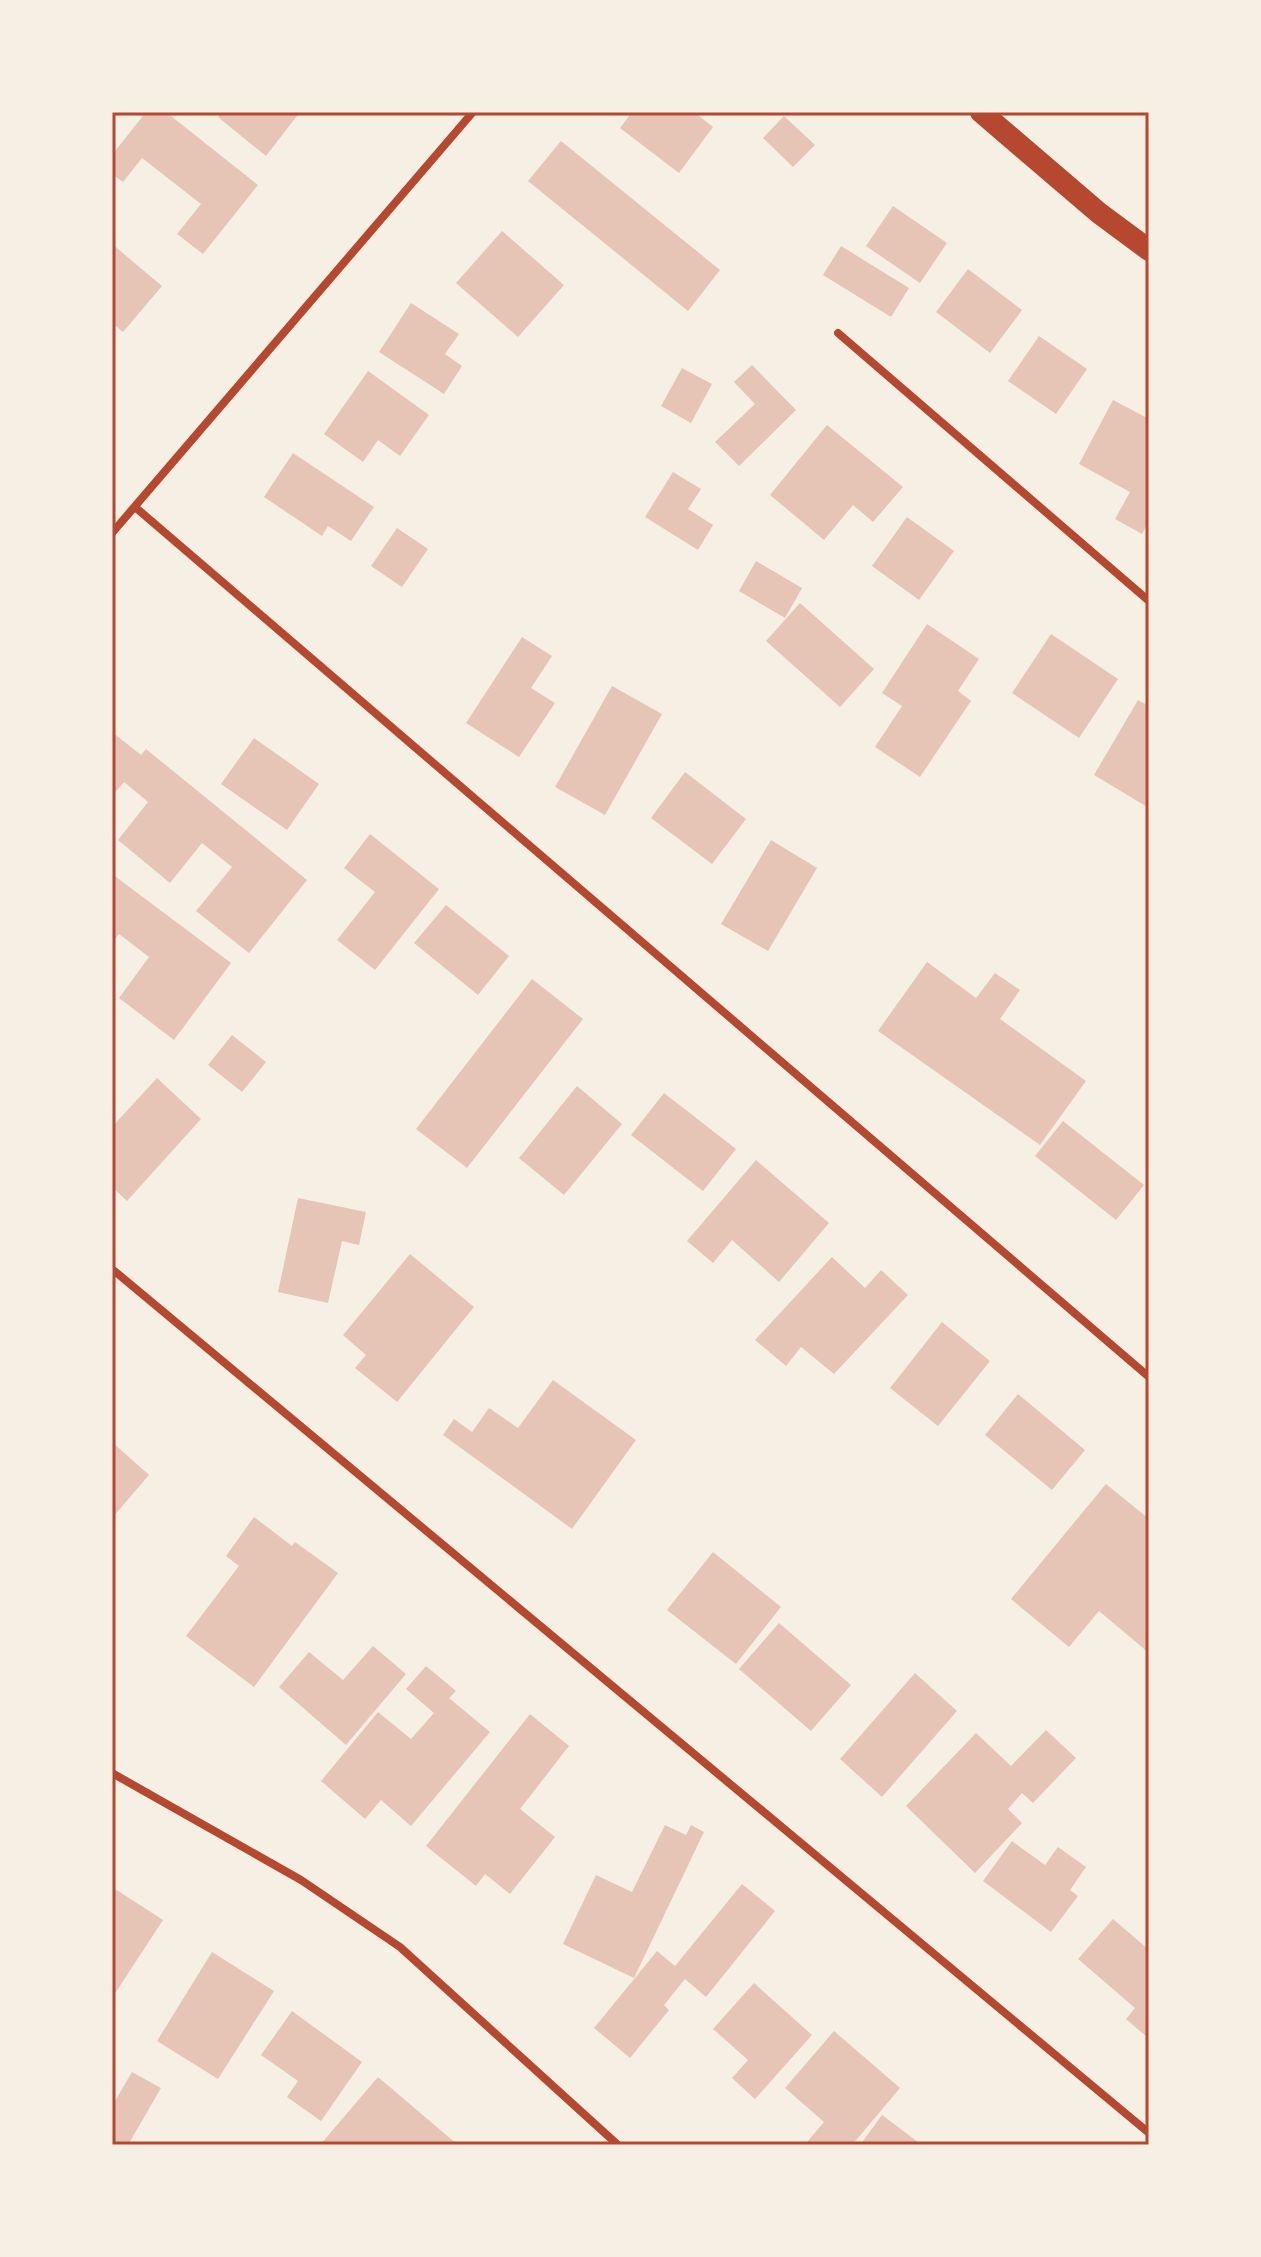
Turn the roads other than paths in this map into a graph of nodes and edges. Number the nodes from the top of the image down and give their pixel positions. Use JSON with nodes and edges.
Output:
{"nodes":[{"id":1,"x":473,"y":112,"type":"edge"},
{"id":2,"x":981,"y":112,"type":"edge"},
{"id":3,"x":1149,"y":250,"type":"edge"},
{"id":4,"x":838,"y":333,"type":"dead end"},
{"id":5,"x":135,"y":507,"type":"junction"},
{"id":6,"x":112,"y":533,"type":"edge"},
{"id":7,"x":1149,"y":601,"type":"edge"},
{"id":8,"x":112,"y":1269,"type":"edge"},
{"id":9,"x":1149,"y":1377,"type":"edge"},
{"id":10,"x":112,"y":1773,"type":"edge"},
{"id":11,"x":1149,"y":2133,"type":"edge"},
{"id":12,"x":618,"y":2145,"type":"edge"}],
"edges":[{"from":1,"to":5,"type":"street"},
{"from":2,"to":3,"type":"highway"},
{"from":4,"to":7,"type":"street"},
{"from":5,"to":6,"type":"street"},
{"from":5,"to":9,"type":"street"},
{"from":8,"to":11,"type":"street"},
{"from":10,"to":12,"type":"street"}]}
